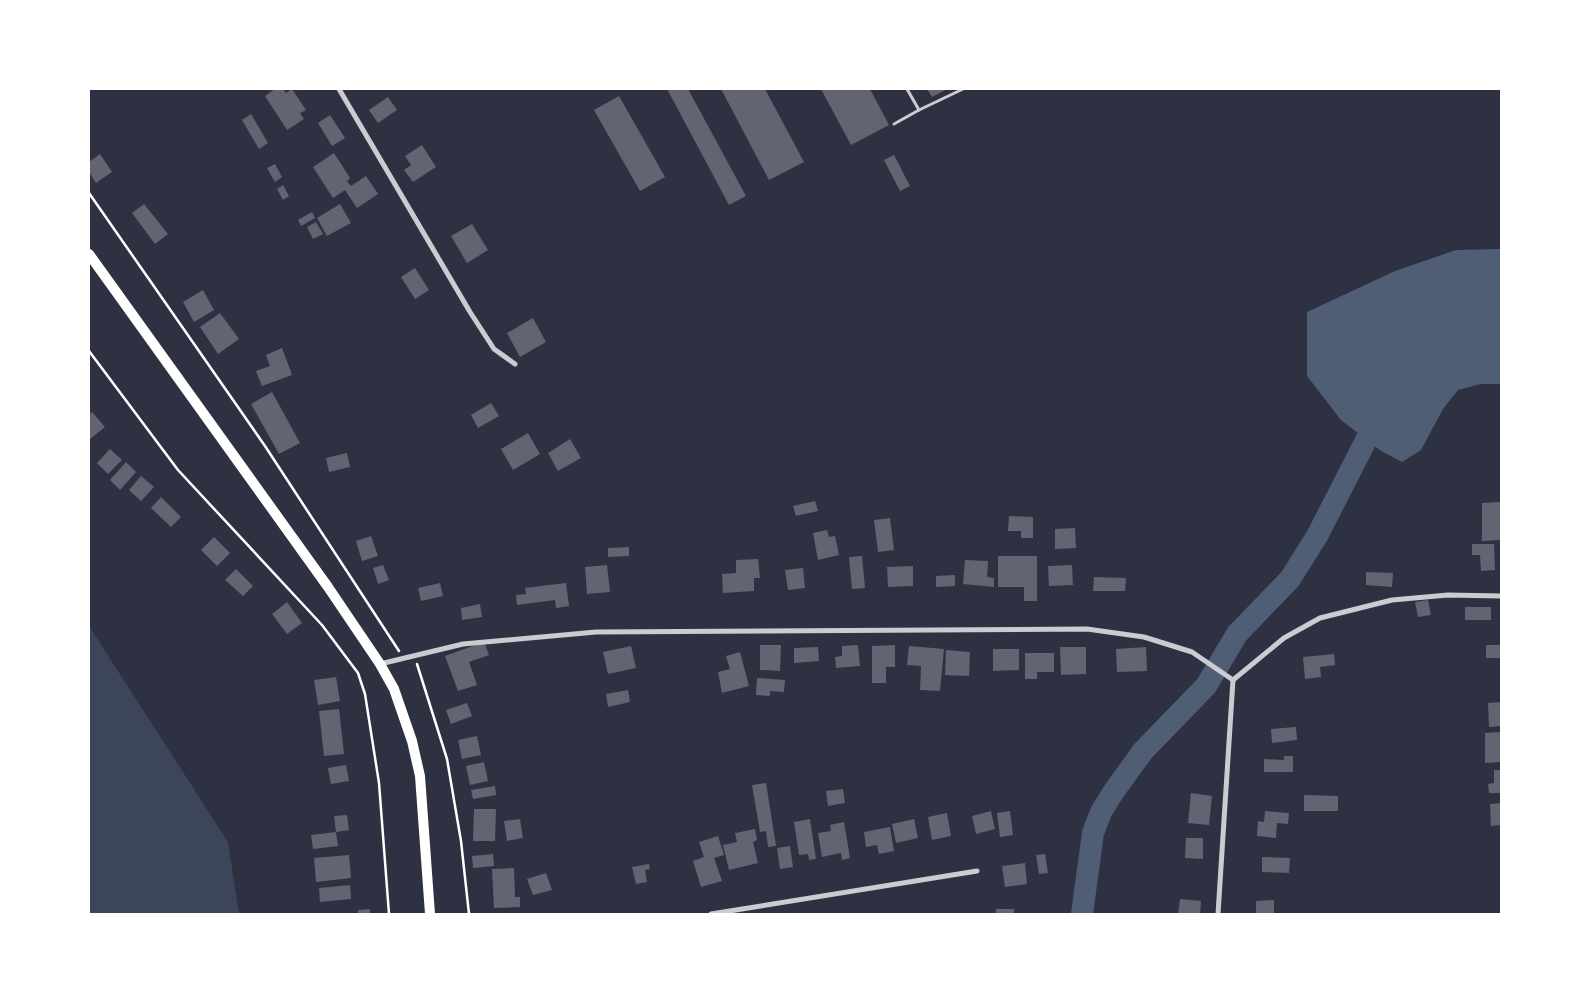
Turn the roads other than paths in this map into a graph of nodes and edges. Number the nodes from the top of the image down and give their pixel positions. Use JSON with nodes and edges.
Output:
{"nodes":[{"id":1,"x":339,"y":89,"type":"edge"},
{"id":2,"x":907,"y":89,"type":"edge"},
{"id":3,"x":963,"y":89,"type":"edge"},
{"id":4,"x":919,"y":110,"type":"junction"},
{"id":5,"x":894,"y":124,"type":"dead end"},
{"id":6,"x":89,"y":254,"type":"edge"},
{"id":7,"x":515,"y":364,"type":"dead end"},
{"id":8,"x":1501,"y":596,"type":"edge"},
{"id":9,"x":380,"y":664,"type":"junction"},
{"id":10,"x":1232,"y":680,"type":"junction"},
{"id":11,"x":977,"y":871,"type":"dead end"},
{"id":12,"x":430,"y":914,"type":"edge"},
{"id":13,"x":711,"y":914,"type":"edge"},
{"id":14,"x":1218,"y":914,"type":"edge"}],
"edges":[{"from":1,"to":7,"type":"street"},
{"from":2,"to":4,"type":"lane"},
{"from":3,"to":4,"type":"lane"},
{"from":4,"to":5,"type":"lane"},
{"from":6,"to":9,"type":"main road"},
{"from":8,"to":10,"type":"street"},
{"from":9,"to":10,"type":"street"},
{"from":9,"to":12,"type":"main road"},
{"from":10,"to":14,"type":"street"},
{"from":11,"to":13,"type":"street"}]}
